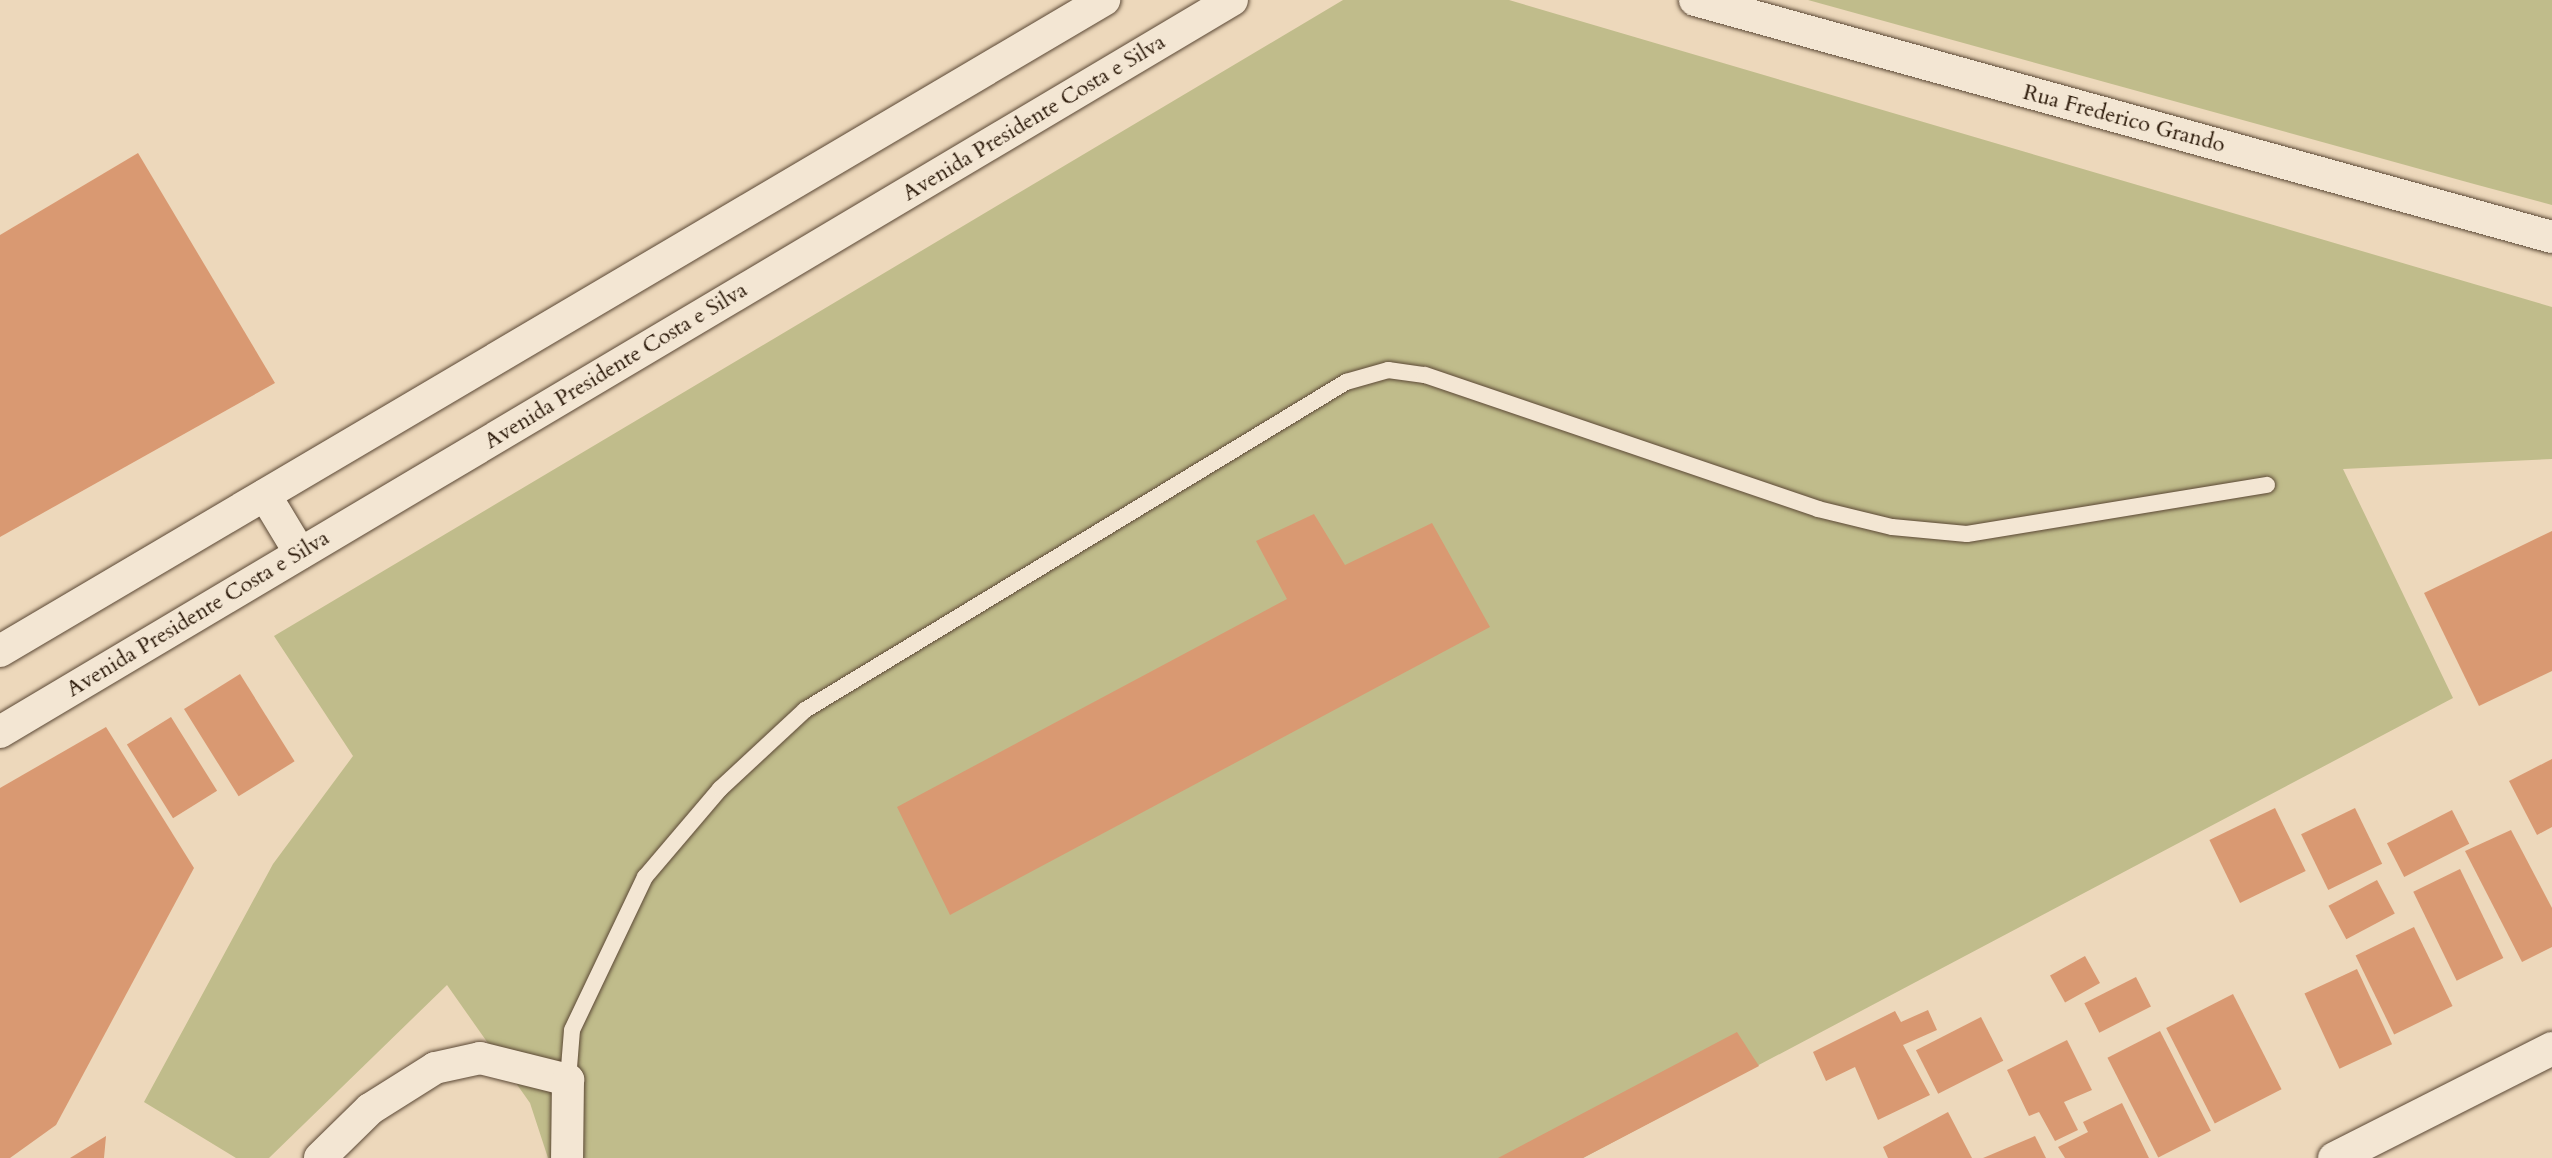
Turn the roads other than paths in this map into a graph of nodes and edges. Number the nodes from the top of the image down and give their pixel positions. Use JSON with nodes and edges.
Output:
{"nodes":[{"id":1,"x":1104,"y":0,"type":"edge"},
{"id":2,"x":1232,"y":0,"type":"edge"},
{"id":3,"x":1695,"y":0,"type":"edge"},
{"id":4,"x":2552,"y":237,"type":"edge"},
{"id":5,"x":2267,"y":485,"type":"dead end"},
{"id":6,"x":265,"y":495,"type":"junction"},
{"id":7,"x":300,"y":553,"type":"junction"},
{"id":8,"x":0,"y":651,"type":"edge"},
{"id":9,"x":0,"y":732,"type":"edge"},
{"id":10,"x":2552,"y":1048,"type":"edge"},
{"id":11,"x":568,"y":1080,"type":"junction"},
{"id":12,"x":320,"y":1158,"type":"edge"},
{"id":13,"x":567,"y":1158,"type":"edge"},
{"id":14,"x":2334,"y":1158,"type":"edge"}],
"edges":[{"from":1,"to":6,"type":"street"},
{"from":2,"to":7,"type":"street","name":"Avenida Presidente Costa e Silva"},
{"from":3,"to":4,"type":"street","name":"Rua Frederico Grando"},
{"from":5,"to":11,"type":"lane"},
{"from":6,"to":7,"type":"street"},
{"from":6,"to":8,"type":"street"},
{"from":7,"to":9,"type":"street","name":"Avenida Presidente Costa e Silva"},
{"from":10,"to":14,"type":"street"},
{"from":11,"to":12,"type":"street"},
{"from":11,"to":13,"type":"street"}]}
